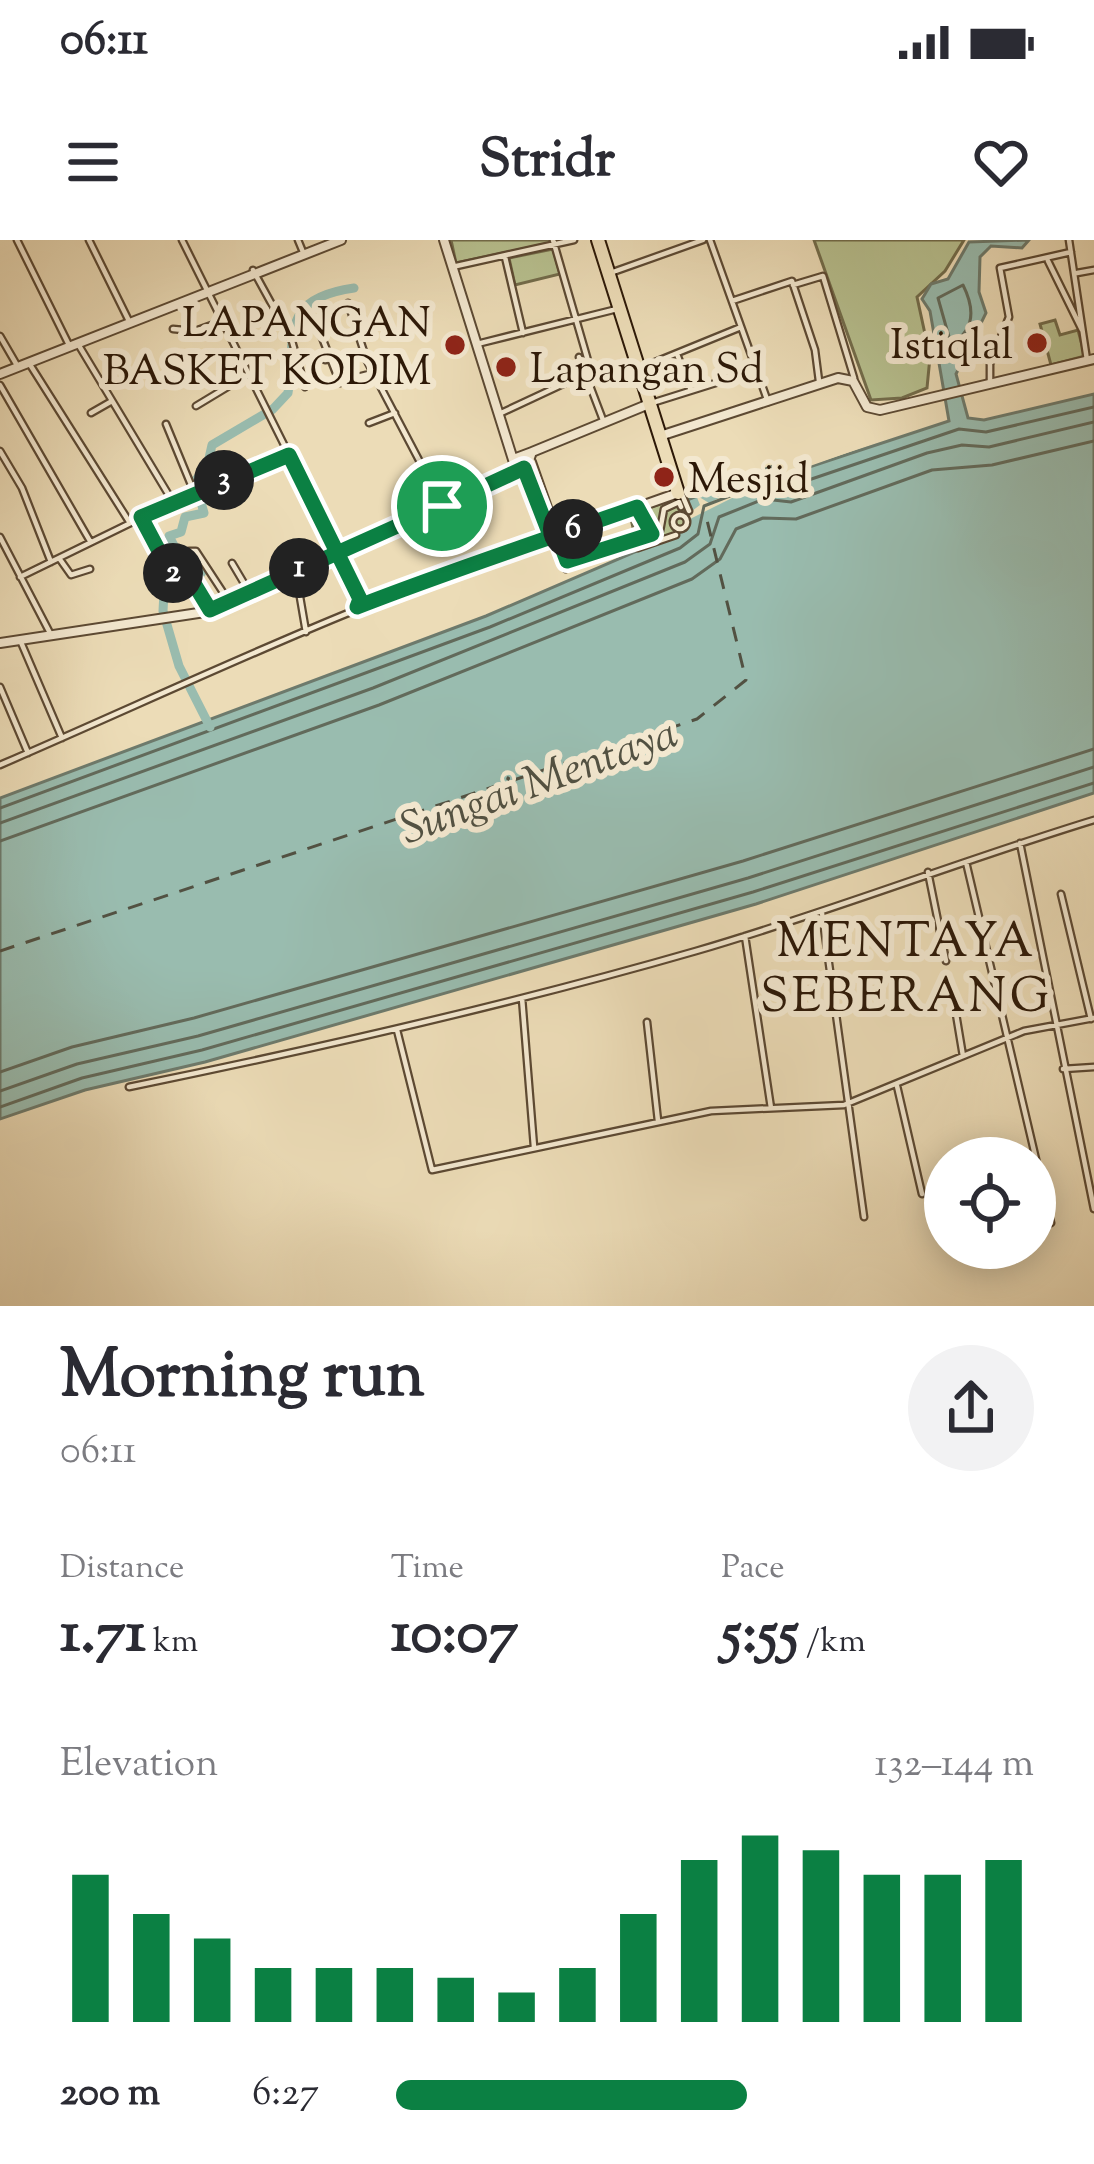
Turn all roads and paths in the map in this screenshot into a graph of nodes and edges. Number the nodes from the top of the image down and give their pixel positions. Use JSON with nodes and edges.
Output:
{"nodes":[{"id":1,"x":17,"y":240,"type":"edge"},
{"id":2,"x":89,"y":240,"type":"edge"},
{"id":3,"x":182,"y":240,"type":"edge"},
{"id":4,"x":298,"y":240,"type":"edge"},
{"id":5,"x":341,"y":240,"type":"edge"},
{"id":6,"x":444,"y":240,"type":"edge"},
{"id":7,"x":574,"y":240,"type":"edge"},
{"id":8,"x":601,"y":240,"type":"edge"},
{"id":9,"x":707,"y":240,"type":"edge"},
{"id":10,"x":1069,"y":240,"type":"edge"},
{"id":11,"x":554,"y":242,"type":"edge"},
{"id":12,"x":303,"y":252,"type":"junction"},
{"id":13,"x":1072,"y":252,"type":"junction"},
{"id":14,"x":504,"y":256,"type":"junction"},
{"id":15,"x":1047,"y":259,"type":"junction"},
{"id":16,"x":452,"y":267,"type":"junction"},
{"id":17,"x":1094,"y":270,"type":"edge"},
{"id":18,"x":253,"y":271,"type":"junction"},
{"id":19,"x":613,"y":272,"type":"junction"},
{"id":20,"x":1077,"y":273,"type":"junction"},
{"id":21,"x":793,"y":285,"type":"junction"},
{"id":22,"x":206,"y":289,"type":"junction"},
{"id":23,"x":732,"y":301,"type":"junction"},
{"id":24,"x":348,"y":303,"type":"dead end"},
{"id":25,"x":617,"y":309,"type":"junction"},
{"id":26,"x":577,"y":319,"type":"junction"},
{"id":27,"x":222,"y":321,"type":"junction"},
{"id":28,"x":129,"y":323,"type":"junction"},
{"id":29,"x":317,"y":325,"type":"dead end"},
{"id":30,"x":741,"y":327,"type":"junction"},
{"id":31,"x":173,"y":329,"type":"dead end"},
{"id":32,"x":1082,"y":330,"type":"junction"},
{"id":33,"x":524,"y":333,"type":"junction"},
{"id":34,"x":0,"y":336,"type":"edge"},
{"id":35,"x":74,"y":345,"type":"junction"},
{"id":36,"x":476,"y":345,"type":"junction"},
{"id":37,"x":363,"y":352,"type":"junction"},
{"id":38,"x":677,"y":354,"type":"junction"},
{"id":39,"x":579,"y":357,"type":"dead end"},
{"id":40,"x":328,"y":360,"type":"junction"},
{"id":41,"x":1090,"y":360,"type":"edge"},
{"id":42,"x":29,"y":363,"type":"junction"},
{"id":43,"x":18,"y":367,"type":"junction"},
{"id":44,"x":637,"y":367,"type":"junction"},
{"id":45,"x":757,"y":370,"type":"junction"},
{"id":46,"x":373,"y":373,"type":"junction"},
{"id":47,"x":0,"y":374,"type":"edge"},
{"id":48,"x":249,"y":374,"type":"junction"},
{"id":49,"x":587,"y":376,"type":"junction"},
{"id":50,"x":854,"y":381,"type":"junction"},
{"id":51,"x":819,"y":384,"type":"junction"},
{"id":52,"x":0,"y":385,"type":"edge"},
{"id":53,"x":990,"y":386,"type":"junction"},
{"id":54,"x":305,"y":387,"type":"dead end"},
{"id":55,"x":690,"y":391,"type":"junction"},
{"id":56,"x":112,"y":401,"type":"junction"},
{"id":57,"x":768,"y":402,"type":"junction"},
{"id":58,"x":650,"y":404,"type":"junction"},
{"id":59,"x":196,"y":406,"type":"dead end"},
{"id":60,"x":92,"y":413,"type":"dead end"},
{"id":61,"x":395,"y":413,"type":"junction"},
{"id":62,"x":499,"y":414,"type":"junction"},
{"id":63,"x":603,"y":420,"type":"junction"},
{"id":64,"x":369,"y":423,"type":"dead end"},
{"id":65,"x":166,"y":424,"type":"dead end"},
{"id":66,"x":660,"y":436,"type":"junction"},
{"id":67,"x":0,"y":452,"type":"edge"},
{"id":68,"x":289,"y":455,"type":"junction"},
{"id":69,"x":524,"y":462,"type":"junction"},
{"id":70,"x":197,"y":491,"type":"junction"},
{"id":71,"x":680,"y":497,"type":"junction"},
{"id":72,"x":173,"y":502,"type":"junction"},
{"id":73,"x":442,"y":506,"type":"junction"},
{"id":74,"x":637,"y":507,"type":"junction"},
{"id":75,"x":688,"y":512,"type":"dead end"},
{"id":76,"x":660,"y":514,"type":"junction"},
{"id":77,"x":141,"y":517,"type":"junction"},
{"id":78,"x":674,"y":518,"type":"dead end"},
{"id":79,"x":130,"y":523,"type":"junction"},
{"id":80,"x":647,"y":528,"type":"junction"},
{"id":81,"x":555,"y":535,"type":"junction"},
{"id":82,"x":676,"y":536,"type":"dead end"},
{"id":83,"x":0,"y":537,"type":"edge"},
{"id":84,"x":90,"y":543,"type":"junction"},
{"id":85,"x":623,"y":543,"type":"junction"},
{"id":86,"x":189,"y":551,"type":"dead end"},
{"id":87,"x":337,"y":551,"type":"junction"},
{"id":88,"x":59,"y":558,"type":"junction"},
{"id":89,"x":51,"y":562,"type":"junction"},
{"id":90,"x":232,"y":563,"type":"dead end"},
{"id":91,"x":90,"y":569,"type":"dead end"},
{"id":92,"x":20,"y":577,"type":"junction"},
{"id":93,"x":249,"y":592,"type":"junction"},
{"id":94,"x":300,"y":597,"type":"dead end"},
{"id":95,"x":229,"y":601,"type":"junction"},
{"id":96,"x":358,"y":603,"type":"junction"},
{"id":97,"x":210,"y":610,"type":"junction"},
{"id":98,"x":307,"y":632,"type":"junction"},
{"id":99,"x":50,"y":634,"type":"junction"},
{"id":100,"x":20,"y":640,"type":"junction"},
{"id":101,"x":0,"y":643,"type":"edge"},
{"id":102,"x":0,"y":687,"type":"edge"},
{"id":103,"x":62,"y":738,"type":"junction"},
{"id":104,"x":28,"y":753,"type":"junction"},
{"id":105,"x":0,"y":765,"type":"edge"},
{"id":106,"x":1094,"y":820,"type":"edge"},
{"id":107,"x":1020,"y":843,"type":"junction"},
{"id":108,"x":966,"y":862,"type":"junction"},
{"id":109,"x":928,"y":872,"type":"junction"},
{"id":110,"x":1061,"y":894,"type":"dead end"},
{"id":111,"x":822,"y":911,"type":"junction"},
{"id":112,"x":745,"y":936,"type":"junction"},
{"id":113,"x":946,"y":961,"type":"dead end"},
{"id":114,"x":953,"y":996,"type":"dead end"},
{"id":115,"x":521,"y":998,"type":"junction"},
{"id":116,"x":1093,"y":1019,"type":"edge"},
{"id":117,"x":647,"y":1022,"type":"dead end"},
{"id":118,"x":1054,"y":1025,"type":"junction"},
{"id":119,"x":397,"y":1030,"type":"junction"},
{"id":120,"x":1009,"y":1037,"type":"junction"},
{"id":121,"x":963,"y":1057,"type":"junction"},
{"id":122,"x":1094,"y":1066,"type":"edge"},
{"id":123,"x":1063,"y":1069,"type":"junction"},
{"id":124,"x":897,"y":1086,"type":"junction"},
{"id":125,"x":130,"y":1087,"type":"dead end"},
{"id":126,"x":852,"y":1103,"type":"junction"},
{"id":127,"x":770,"y":1108,"type":"junction"},
{"id":128,"x":658,"y":1121,"type":"junction"},
{"id":129,"x":1032,"y":1137,"type":"edge"},
{"id":130,"x":534,"y":1148,"type":"junction"},
{"id":131,"x":922,"y":1194,"type":"dead end"},
{"id":132,"x":1094,"y":1209,"type":"edge"},
{"id":133,"x":863,"y":1216,"type":"dead end"}],
"edges":[{"from":1,"to":35,"type":"street"},
{"from":2,"to":28,"type":"street"},
{"from":3,"to":22,"type":"street"},
{"from":4,"to":12,"type":"street"},
{"from":5,"to":12,"type":"street"},
{"from":6,"to":16,"type":"street"},
{"from":7,"to":11,"type":"street"},
{"from":8,"to":19,"type":"highway"},
{"from":8,"to":25,"type":"highway"},
{"from":9,"to":19,"type":"street"},
{"from":9,"to":23,"type":"street"},
{"from":10,"to":13,"type":"street"},
{"from":11,"to":14,"type":"street"},
{"from":11,"to":26,"type":"street"},
{"from":12,"to":18,"type":"street"},
{"from":13,"to":15,"type":"street"},
{"from":13,"to":20,"type":"street"},
{"from":14,"to":16,"type":"street"},
{"from":14,"to":33,"type":"street"},
{"from":15,"to":32,"type":"street"},
{"from":15,"to":53,"type":"street"},
{"from":16,"to":36,"type":"street"},
{"from":17,"to":20,"type":"street"},
{"from":18,"to":22,"type":"street"},
{"from":18,"to":54,"type":"street"},
{"from":19,"to":44,"type":"highway"},
{"from":20,"to":32,"type":"street"},
{"from":21,"to":23,"type":"street"},
{"from":21,"to":50,"type":"street"},
{"from":21,"to":51,"type":"street"},
{"from":22,"to":27,"type":"street"},
{"from":22,"to":28,"type":"street"},
{"from":23,"to":30,"type":"street"},
{"from":24,"to":37,"type":"street"},
{"from":25,"to":26,"type":"street"},
{"from":25,"to":44,"type":"highway"},
{"from":26,"to":33,"type":"street"},
{"from":26,"to":49,"type":"street"},
{"from":27,"to":31,"type":"street"},
{"from":27,"to":48,"type":"street"},
{"from":28,"to":35,"type":"street"},
{"from":29,"to":40,"type":"street"},
{"from":30,"to":38,"type":"street"},
{"from":30,"to":45,"type":"street"},
{"from":32,"to":41,"type":"street"},
{"from":33,"to":36,"type":"street"},
{"from":34,"to":43,"type":"street"},
{"from":35,"to":42,"type":"street"},
{"from":35,"to":56,"type":"street"},
{"from":36,"to":62,"type":"street"},
{"from":37,"to":40,"type":"street"},
{"from":37,"to":46,"type":"street"},
{"from":38,"to":44,"type":"street"},
{"from":38,"to":55,"type":"street"},
{"from":39,"to":49,"type":"street"},
{"from":40,"to":46,"type":"street"},
{"from":41,"to":53,"type":"street"},
{"from":42,"to":43,"type":"street"},
{"from":42,"to":79,"type":"street"},
{"from":43,"to":47,"type":"street"},
{"from":44,"to":58,"type":"highway"},
{"from":45,"to":55,"type":"street"},
{"from":45,"to":57,"type":"street"},
{"from":46,"to":61,"type":"street"},
{"from":48,"to":59,"type":"street"},
{"from":48,"to":68,"type":"street"},
{"from":49,"to":62,"type":"street"},
{"from":49,"to":63,"type":"street"},
{"from":50,"to":51,"type":"street"},
{"from":50,"to":53,"type":"street"},
{"from":51,"to":57,"type":"street"},
{"from":52,"to":84,"type":"street"},
{"from":55,"to":58,"type":"street"},
{"from":56,"to":60,"type":"street"},
{"from":56,"to":72,"type":"street"},
{"from":57,"to":66,"type":"street"},
{"from":58,"to":63,"type":"street"},
{"from":58,"to":66,"type":"highway"},
{"from":61,"to":64,"type":"street"},
{"from":61,"to":73,"type":"street"},
{"from":62,"to":69,"type":"street"},
{"from":63,"to":69,"type":"street"},
{"from":65,"to":70,"type":"street"},
{"from":66,"to":71,"type":"highway"},
{"from":67,"to":89,"type":"street"},
{"from":68,"to":70,"type":"street"},
{"from":68,"to":87,"type":"street"},
{"from":69,"to":73,"type":"street"},
{"from":69,"to":81,"type":"street"},
{"from":70,"to":72,"type":"street"},
{"from":71,"to":74,"type":"street"},
{"from":71,"to":75,"type":"street"},
{"from":71,"to":76,"type":"street"},
{"from":72,"to":77,"type":"street"},
{"from":73,"to":87,"type":"street"},
{"from":74,"to":80,"type":"street"},
{"from":74,"to":81,"type":"street"},
{"from":76,"to":78,"type":"street"},
{"from":76,"to":80,"type":"street"},
{"from":76,"to":80,"type":"street"},
{"from":77,"to":79,"type":"street"},
{"from":77,"to":97,"type":"street"},
{"from":79,"to":84,"type":"street"},
{"from":80,"to":85,"type":"street"},
{"from":81,"to":85,"type":"street"},
{"from":81,"to":96,"type":"street"},
{"from":82,"to":85,"type":"street"},
{"from":83,"to":92,"type":"street"},
{"from":84,"to":88,"type":"street"},
{"from":86,"to":95,"type":"street"},
{"from":87,"to":93,"type":"street"},
{"from":87,"to":96,"type":"street"},
{"from":88,"to":89,"type":"street"},
{"from":88,"to":91,"type":"street"},
{"from":89,"to":92,"type":"street"},
{"from":90,"to":93,"type":"street"},
{"from":92,"to":99,"type":"street"},
{"from":93,"to":95,"type":"street"},
{"from":94,"to":98,"type":"street"},
{"from":95,"to":97,"type":"street"},
{"from":96,"to":98,"type":"street"},
{"from":97,"to":99,"type":"street"},
{"from":98,"to":103,"type":"street"},
{"from":99,"to":100,"type":"street"},
{"from":100,"to":101,"type":"street"},
{"from":100,"to":103,"type":"street"},
{"from":102,"to":104,"type":"street"},
{"from":103,"to":104,"type":"street"},
{"from":104,"to":105,"type":"street"},
{"from":106,"to":107,"type":"street"},
{"from":107,"to":108,"type":"street"},
{"from":107,"to":118,"type":"street"},
{"from":108,"to":109,"type":"street"},
{"from":108,"to":120,"type":"street"},
{"from":109,"to":111,"type":"street"},
{"from":109,"to":113,"type":"street"},
{"from":110,"to":116,"type":"street"},
{"from":111,"to":112,"type":"street"},
{"from":111,"to":126,"type":"street"},
{"from":112,"to":115,"type":"street"},
{"from":112,"to":127,"type":"street"},
{"from":114,"to":121,"type":"street"},
{"from":115,"to":119,"type":"street"},
{"from":115,"to":130,"type":"street"},
{"from":116,"to":118,"type":"street"},
{"from":117,"to":128,"type":"street"},
{"from":118,"to":120,"type":"street"},
{"from":118,"to":123,"type":"street"},
{"from":119,"to":125,"type":"street"},
{"from":119,"to":130,"type":"street"},
{"from":120,"to":121,"type":"street"},
{"from":120,"to":129,"type":"street"},
{"from":121,"to":124,"type":"street"},
{"from":122,"to":123,"type":"street"},
{"from":123,"to":132,"type":"street"},
{"from":124,"to":126,"type":"street"},
{"from":124,"to":131,"type":"street"},
{"from":126,"to":127,"type":"street"},
{"from":126,"to":133,"type":"street"},
{"from":127,"to":128,"type":"street"},
{"from":128,"to":130,"type":"street"}]}
